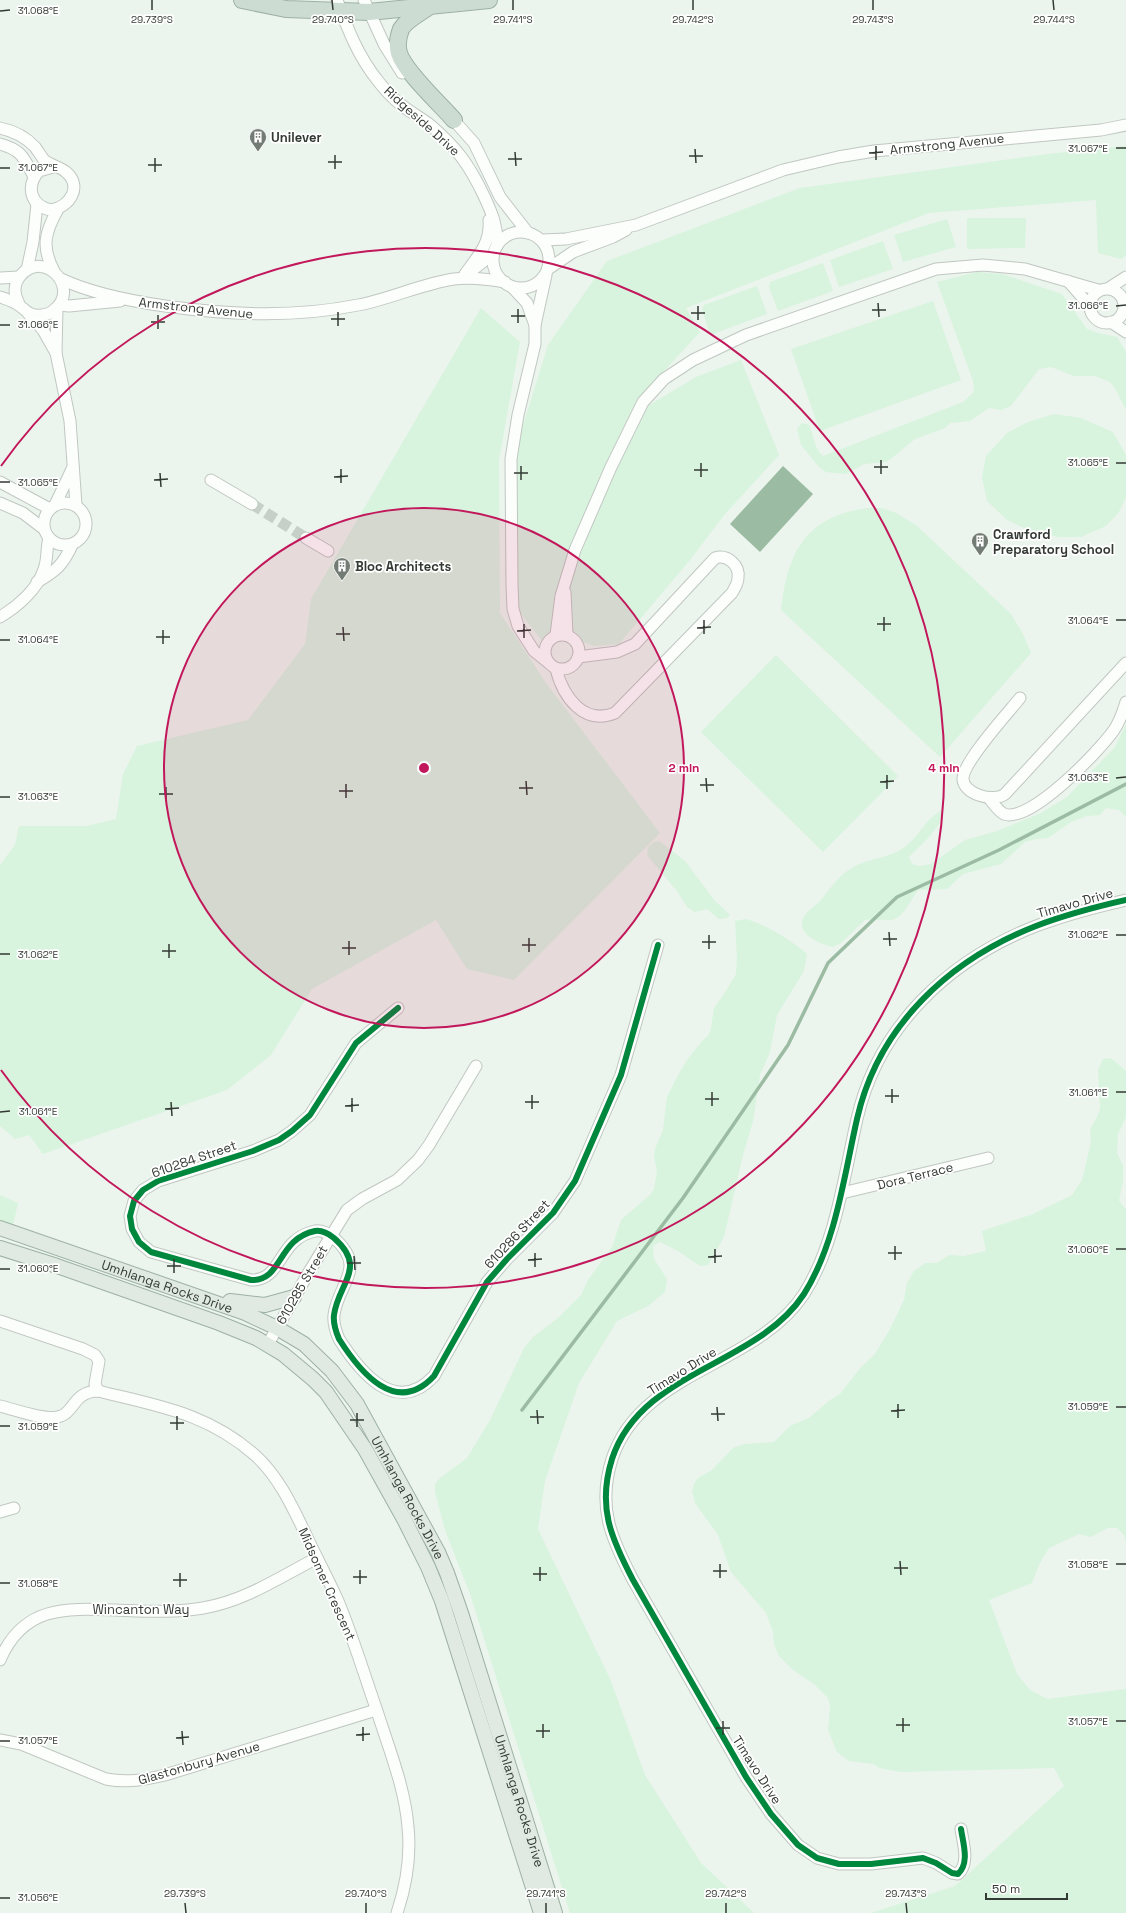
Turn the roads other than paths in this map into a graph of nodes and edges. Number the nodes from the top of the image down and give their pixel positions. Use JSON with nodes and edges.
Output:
{"nodes":[{"id":1,"x":242,"y":0,"type":"edge"},
{"id":2,"x":489,"y":0,"type":"edge"},
{"id":3,"x":431,"y":5,"type":"junction"},
{"id":4,"x":339,"y":6,"type":"edge"},
{"id":5,"x":367,"y":6,"type":"edge"},
{"id":6,"x":454,"y":120,"type":"junction"},
{"id":7,"x":1126,"y":125,"type":"edge"},
{"id":8,"x":0,"y":128,"type":"edge"},
{"id":9,"x":0,"y":144,"type":"edge"},
{"id":10,"x":53,"y":167,"type":"junction"},
{"id":11,"x":34,"y":177,"type":"junction"},
{"id":12,"x":37,"y":204,"type":"junction"},
{"id":13,"x":489,"y":206,"type":"junction"},
{"id":14,"x":58,"y":209,"type":"junction"},
{"id":15,"x":636,"y":225,"type":"junction"},
{"id":16,"x":528,"y":232,"type":"junction"},
{"id":17,"x":542,"y":240,"type":"junction"},
{"id":18,"x":495,"y":250,"type":"junction"},
{"id":19,"x":547,"y":272,"type":"junction"},
{"id":20,"x":23,"y":273,"type":"junction"},
{"id":21,"x":465,"y":274,"type":"junction"},
{"id":22,"x":57,"y":275,"type":"junction"},
{"id":23,"x":1126,"y":277,"type":"edge"},
{"id":24,"x":0,"y":278,"type":"edge"},
{"id":25,"x":454,"y":279,"type":"junction"},
{"id":26,"x":1068,"y":281,"type":"junction"},
{"id":27,"x":508,"y":284,"type":"junction"},
{"id":28,"x":1104,"y":289,"type":"junction"},
{"id":29,"x":1125,"y":295,"type":"edge"},
{"id":30,"x":0,"y":297,"type":"edge"},
{"id":31,"x":127,"y":300,"type":"junction"},
{"id":32,"x":18,"y":304,"type":"junction"},
{"id":33,"x":1089,"y":305,"type":"junction"},
{"id":34,"x":58,"y":306,"type":"junction"},
{"id":35,"x":27,"y":312,"type":"junction"},
{"id":36,"x":1124,"y":319,"type":"edge"},
{"id":37,"x":1112,"y":322,"type":"junction"},
{"id":38,"x":536,"y":325,"type":"junction"},
{"id":39,"x":1126,"y":332,"type":"edge"},
{"id":40,"x":56,"y":353,"type":"junction"},
{"id":41,"x":74,"y":465,"type":"junction"},
{"id":42,"x":211,"y":480,"type":"dead end"},
{"id":43,"x":0,"y":482,"type":"edge"},
{"id":44,"x":0,"y":503,"type":"edge"},
{"id":45,"x":252,"y":504,"type":"tunnel mouth"},
{"id":46,"x":76,"y":505,"type":"junction"},
{"id":47,"x":53,"y":507,"type":"junction"},
{"id":48,"x":46,"y":533,"type":"junction"},
{"id":49,"x":306,"y":538,"type":"tunnel mouth"},
{"id":50,"x":72,"y":544,"type":"junction"},
{"id":51,"x":328,"y":551,"type":"dead end"},
{"id":52,"x":37,"y":582,"type":"junction"},
{"id":53,"x":564,"y":586,"type":"junction"},
{"id":54,"x":0,"y":617,"type":"edge"},
{"id":55,"x":567,"y":634,"type":"junction"},
{"id":56,"x":556,"y":635,"type":"junction"},
{"id":57,"x":526,"y":637,"type":"junction"},
{"id":58,"x":545,"y":646,"type":"junction"},
{"id":59,"x":578,"y":651,"type":"junction"},
{"id":60,"x":1126,"y":663,"type":"edge"},
{"id":61,"x":552,"y":666,"type":"junction"},
{"id":62,"x":1020,"y":698,"type":"dead end"},
{"id":63,"x":1126,"y":702,"type":"edge"},
{"id":64,"x":989,"y":798,"type":"junction"},
{"id":65,"x":1126,"y":900,"type":"edge"},
{"id":66,"x":658,"y":945,"type":"dead end"},
{"id":67,"x":398,"y":1008,"type":"dead end"},
{"id":68,"x":476,"y":1066,"type":"dead end"},
{"id":69,"x":988,"y":1158,"type":"dead end"},
{"id":70,"x":842,"y":1194,"type":"junction"},
{"id":71,"x":0,"y":1228,"type":"edge"},
{"id":72,"x":331,"y":1236,"type":"junction"},
{"id":73,"x":0,"y":1248,"type":"edge"},
{"id":74,"x":192,"y":1294,"type":"junction"},
{"id":75,"x":294,"y":1297,"type":"junction"},
{"id":76,"x":0,"y":1321,"type":"edge"},
{"id":77,"x":277,"y":1328,"type":"junction"},
{"id":78,"x":268,"y":1344,"type":"junction"},
{"id":79,"x":98,"y":1392,"type":"junction"},
{"id":80,"x":0,"y":1406,"type":"edge"},
{"id":81,"x":14,"y":1508,"type":"dead end"},
{"id":82,"x":0,"y":1512,"type":"edge"},
{"id":83,"x":317,"y":1558,"type":"junction"},
{"id":84,"x":0,"y":1660,"type":"edge"},
{"id":85,"x":376,"y":1710,"type":"junction"},
{"id":86,"x":0,"y":1740,"type":"edge"},
{"id":87,"x":962,"y":1829,"type":"dead end"},
{"id":88,"x":397,"y":1913,"type":"edge"},
{"id":89,"x":541,"y":1913,"type":"edge"},
{"id":90,"x":555,"y":1913,"type":"edge"}],
"edges":[{"from":1,"to":4,"type":"highway"},
{"from":2,"to":3,"type":"highway"},
{"from":3,"to":5,"type":"highway"},
{"from":3,"to":6,"type":"highway"},
{"from":4,"to":5,"type":"highway"},
{"from":4,"to":13,"type":"street","name":"Ridgeside Drive"},
{"from":5,"to":6,"type":"street","name":"Ridgeside Drive"},
{"from":6,"to":16,"type":"street","name":"Ridgeside Drive"},
{"from":7,"to":15,"type":"street","name":"Armstrong Avenue"},
{"from":8,"to":10,"type":"street"},
{"from":9,"to":11,"type":"street"},
{"from":10,"to":11,"type":"street"},
{"from":10,"to":14,"type":"street"},
{"from":11,"to":12,"type":"street"},
{"from":12,"to":14,"type":"street"},
{"from":12,"to":20,"type":"street"},
{"from":13,"to":18,"type":"street","name":"Ridgeside Drive"},
{"from":13,"to":21,"type":"street"},
{"from":14,"to":22,"type":"street"},
{"from":15,"to":17,"type":"street","name":"Armstrong Avenue"},
{"from":15,"to":19,"type":"street","name":"Armstrong Avenue"},
{"from":16,"to":17,"type":"street"},
{"from":16,"to":18,"type":"street"},
{"from":17,"to":19,"type":"street"},
{"from":18,"to":21,"type":"street","name":"Armstrong Avenue"},
{"from":18,"to":27,"type":"street"},
{"from":19,"to":27,"type":"street"},
{"from":19,"to":38,"type":"street"},
{"from":20,"to":22,"type":"street"},
{"from":20,"to":24,"type":"street"},
{"from":20,"to":32,"type":"street"},
{"from":21,"to":25,"type":"street","name":"Armstrong Avenue"},
{"from":22,"to":31,"type":"street","name":"Armstrong Avenue"},
{"from":22,"to":34,"type":"street"},
{"from":23,"to":28,"type":"street"},
{"from":25,"to":27,"type":"street","name":"Armstrong Avenue"},
{"from":25,"to":31,"type":"street","name":"Armstrong Avenue"},
{"from":26,"to":28,"type":"street"},
{"from":26,"to":33,"type":"street"},
{"from":26,"to":53,"type":"street"},
{"from":27,"to":38,"type":"street"},
{"from":28,"to":29,"type":"street"},
{"from":28,"to":33,"type":"street"},
{"from":29,"to":36,"type":"street"},
{"from":30,"to":32,"type":"street"},
{"from":31,"to":34,"type":"street","name":"Armstrong Avenue"},
{"from":32,"to":35,"type":"street"},
{"from":33,"to":37,"type":"street"},
{"from":34,"to":35,"type":"street"},
{"from":34,"to":40,"type":"street"},
{"from":35,"to":40,"type":"street"},
{"from":36,"to":37,"type":"street"},
{"from":37,"to":39,"type":"street"},
{"from":38,"to":57,"type":"street"},
{"from":40,"to":41,"type":"street"},
{"from":41,"to":46,"type":"street"},
{"from":41,"to":47,"type":"street"},
{"from":42,"to":45,"type":"street"},
{"from":43,"to":47,"type":"street"},
{"from":44,"to":48,"type":"street"},
{"from":46,"to":47,"type":"street"},
{"from":46,"to":50,"type":"street"},
{"from":47,"to":48,"type":"street"},
{"from":48,"to":50,"type":"street"},
{"from":48,"to":52,"type":"street"},
{"from":49,"to":51,"type":"street"},
{"from":50,"to":52,"type":"street"},
{"from":52,"to":54,"type":"street"},
{"from":53,"to":55,"type":"street"},
{"from":53,"to":56,"type":"street"},
{"from":55,"to":56,"type":"street"},
{"from":55,"to":59,"type":"street"},
{"from":56,"to":58,"type":"street"},
{"from":57,"to":58,"type":"street"},
{"from":57,"to":61,"type":"street"},
{"from":58,"to":61,"type":"street"},
{"from":59,"to":61,"type":"street"},
{"from":59,"to":61,"type":"street"},
{"from":60,"to":64,"type":"street"},
{"from":62,"to":64,"type":"street"},
{"from":63,"to":64,"type":"street"},
{"from":65,"to":70,"type":"street","name":"Timavo Drive"},
{"from":66,"to":72,"type":"street","name":"610286 Street"},
{"from":67,"to":72,"type":"street","name":"610284 Street"},
{"from":68,"to":72,"type":"street","name":"610285 Street"},
{"from":69,"to":70,"type":"street","name":"Dora Terrace"},
{"from":70,"to":87,"type":"street","name":"Timavo Drive"},
{"from":71,"to":74,"type":"main road","name":"Umhlanga Rocks Drive"},
{"from":72,"to":75,"type":"street","name":"610285 Street"},
{"from":73,"to":78,"type":"main road","name":"Umhlanga Rocks Drive"},
{"from":74,"to":75,"type":"main road"},
{"from":74,"to":77,"type":"main road","name":"Umhlanga Rocks Drive"},
{"from":75,"to":77,"type":"street","name":"610285 Street"},
{"from":76,"to":79,"type":"street"},
{"from":77,"to":78,"type":"street","name":"610285 Street"},
{"from":77,"to":90,"type":"main road","name":"Umhlanga Rocks Drive"},
{"from":78,"to":89,"type":"main road","name":"Umhlanga Rocks Drive"},
{"from":79,"to":80,"type":"street"},
{"from":79,"to":83,"type":"street","name":"Midsomer Crescent"},
{"from":81,"to":82,"type":"street"},
{"from":83,"to":84,"type":"street","name":"Wincanton Way"},
{"from":83,"to":85,"type":"street","name":"Midsomer Crescent"},
{"from":85,"to":86,"type":"street","name":"Glastonbury Avenue"},
{"from":85,"to":88,"type":"street","name":"Midsomer Crescent"}]}
